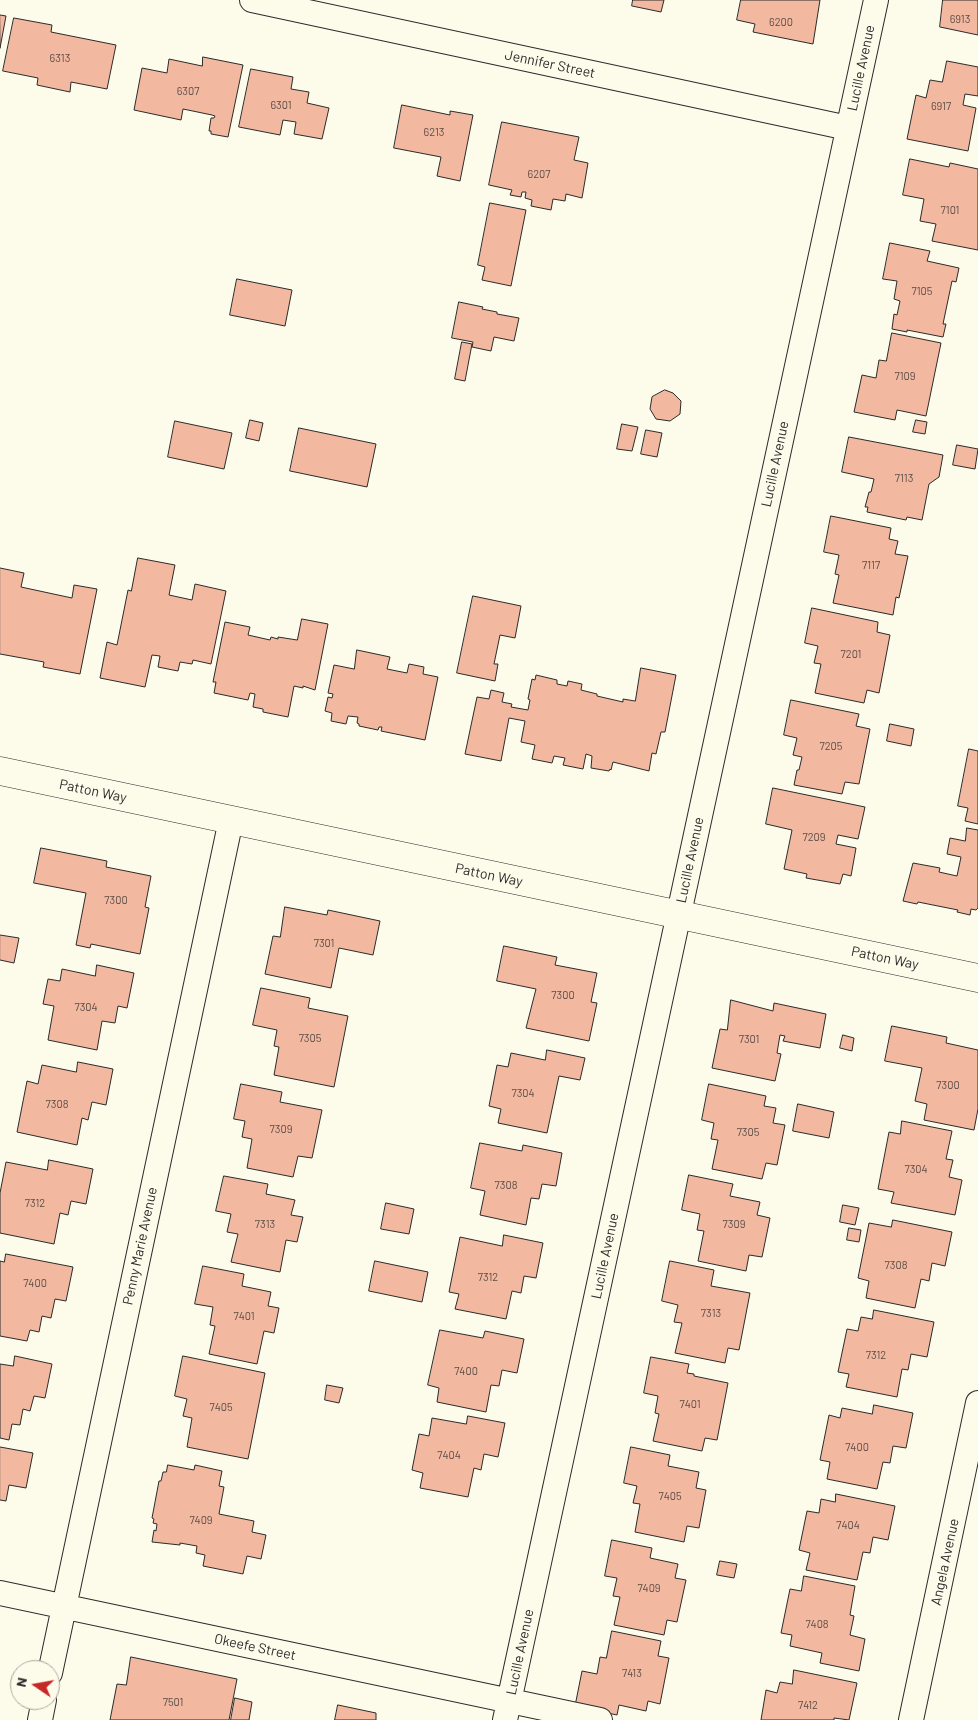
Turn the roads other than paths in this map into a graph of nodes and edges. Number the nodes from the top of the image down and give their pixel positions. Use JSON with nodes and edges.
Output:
{"nodes":[{"id":1,"x":252,"y":0,"type":"edge"},
{"id":2,"x":876,"y":0,"type":"edge"},
{"id":3,"x":848,"y":128,"type":"junction"},
{"id":4,"x":0,"y":771,"type":"edge"},
{"id":5,"x":231,"y":820,"type":"junction"},
{"id":6,"x":678,"y":915,"type":"junction"},
{"id":7,"x":978,"y":978,"type":"edge"},
{"id":8,"x":978,"y":1403,"type":"edge"},
{"id":9,"x":0,"y":1593,"type":"edge"},
{"id":10,"x":64,"y":1607,"type":"junction"},
{"id":11,"x":53,"y":1660,"type":"edge"},
{"id":12,"x":507,"y":1710,"type":"edge"},
{"id":13,"x":600,"y":1720,"type":"edge"},
{"id":14,"x":911,"y":1720,"type":"edge"}],
"edges":[{"from":1,"to":3,"type":"street","name":"Jennifer Street"},
{"from":2,"to":3,"type":"street","name":"Lucille Avenue"},
{"from":3,"to":6,"type":"street","name":"Lucille Avenue"},
{"from":4,"to":5,"type":"street","name":"Patton Way"},
{"from":5,"to":6,"type":"street","name":"Patton Way"},
{"from":5,"to":10,"type":"street","name":"Penny Marie Avenue"},
{"from":6,"to":7,"type":"street","name":"Patton Way"},
{"from":6,"to":12,"type":"street","name":"Lucille Avenue"},
{"from":8,"to":14,"type":"street","name":"Angela Avenue"},
{"from":9,"to":10,"type":"street","name":"Okeefe Street"},
{"from":10,"to":11,"type":"street","name":"Penny Marie Avenue"},
{"from":10,"to":12,"type":"street","name":"Okeefe Street"},
{"from":12,"to":13,"type":"street","name":"Okeefe Street"}]}
